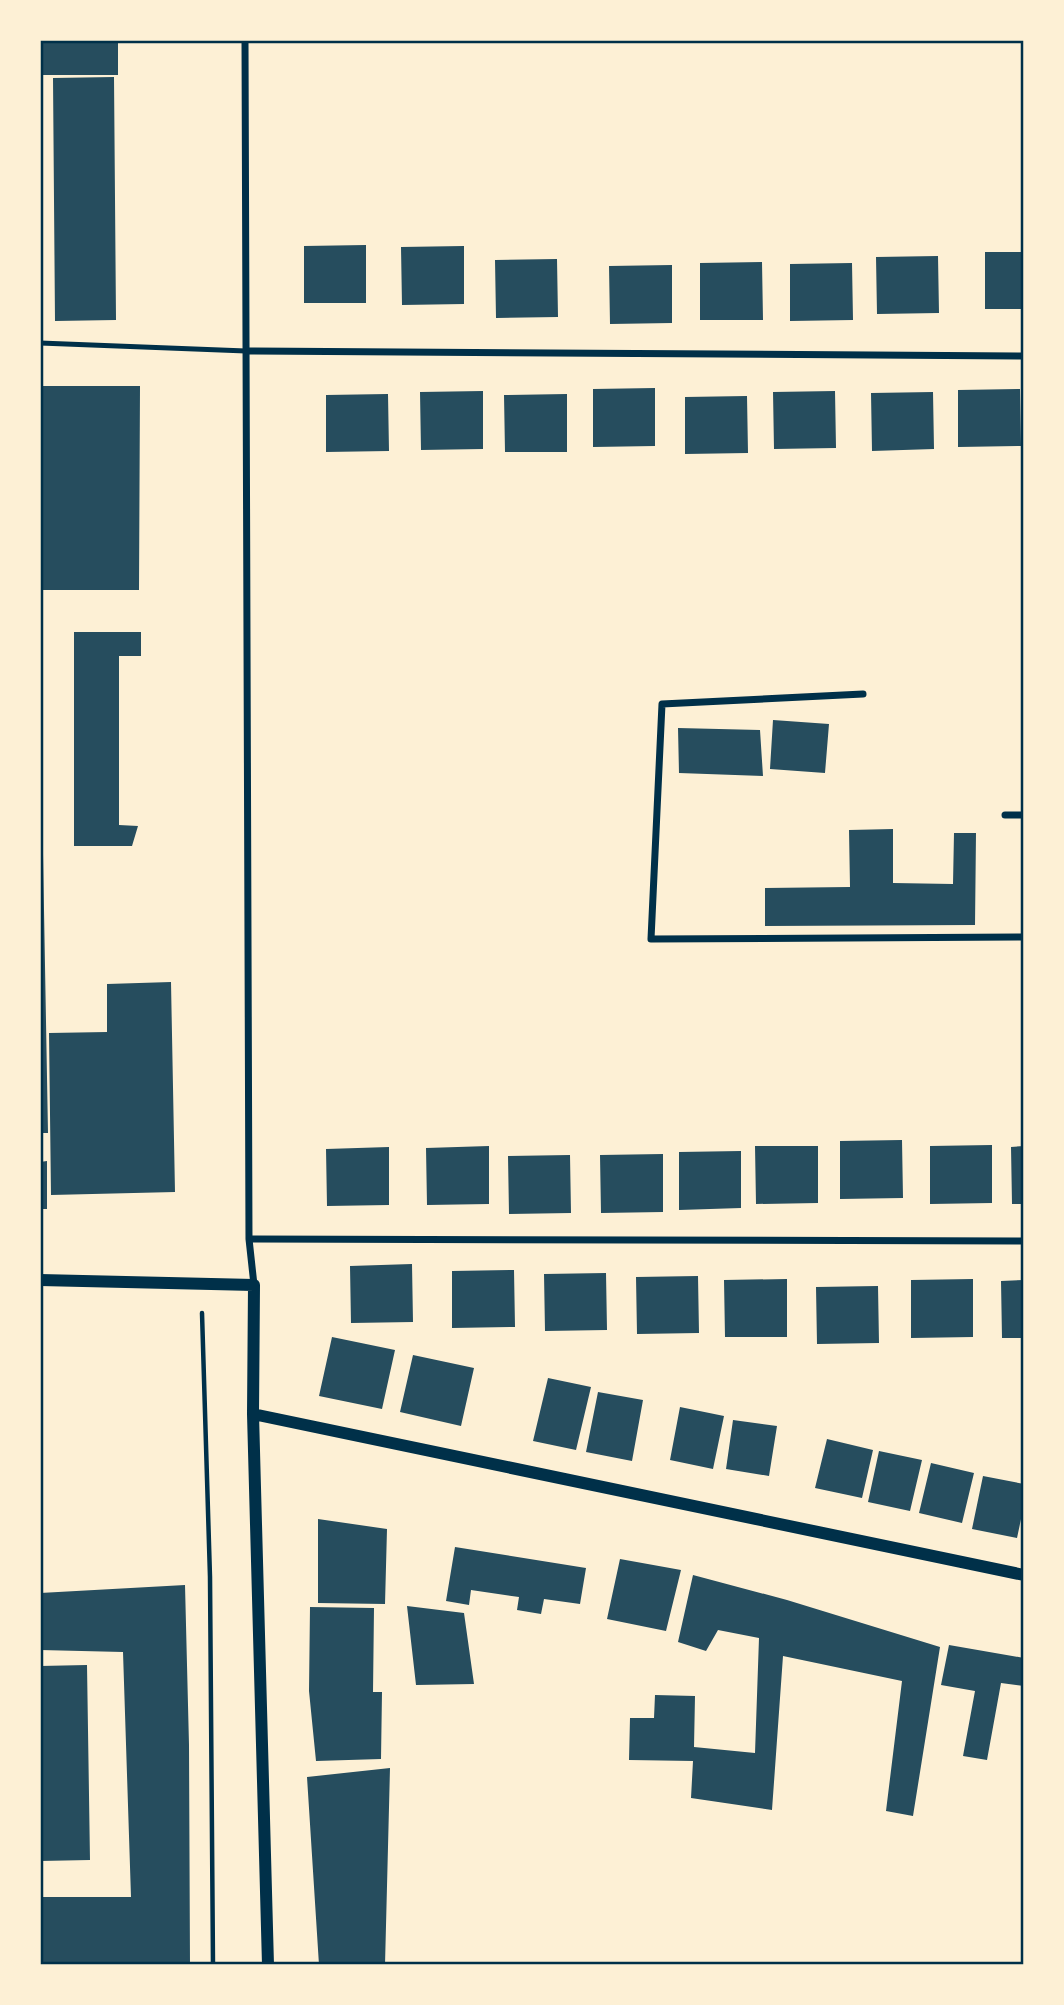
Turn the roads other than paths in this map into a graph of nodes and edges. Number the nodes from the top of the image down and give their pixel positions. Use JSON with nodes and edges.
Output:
{"nodes":[{"id":1,"x":244,"y":40,"type":"edge"},
{"id":2,"x":40,"y":343,"type":"edge"},
{"id":3,"x":246,"y":351,"type":"junction"},
{"id":4,"x":1024,"y":356,"type":"edge"},
{"id":5,"x":863,"y":694,"type":"dead end"},
{"id":6,"x":1006,"y":815,"type":"dead end"},
{"id":7,"x":1024,"y":815,"type":"edge"},
{"id":8,"x":1024,"y":937,"type":"edge"},
{"id":9,"x":249,"y":1240,"type":"junction"},
{"id":10,"x":1024,"y":1241,"type":"edge"},
{"id":11,"x":40,"y":1280,"type":"edge"},
{"id":12,"x":254,"y":1285,"type":"junction"},
{"id":13,"x":253,"y":1414,"type":"junction"},
{"id":14,"x":1024,"y":1575,"type":"edge"},
{"id":15,"x":268,"y":1965,"type":"edge"}],
"edges":[{"from":1,"to":3,"type":"street"},
{"from":2,"to":3,"type":"lane"},
{"from":3,"to":4,"type":"street"},
{"from":3,"to":9,"type":"street"},
{"from":5,"to":8,"type":"street"},
{"from":6,"to":7,"type":"street"},
{"from":9,"to":10,"type":"street"},
{"from":9,"to":12,"type":"street"},
{"from":11,"to":12,"type":"street"},
{"from":12,"to":13,"type":"street"},
{"from":13,"to":14,"type":"street"},
{"from":13,"to":15,"type":"street"}]}
